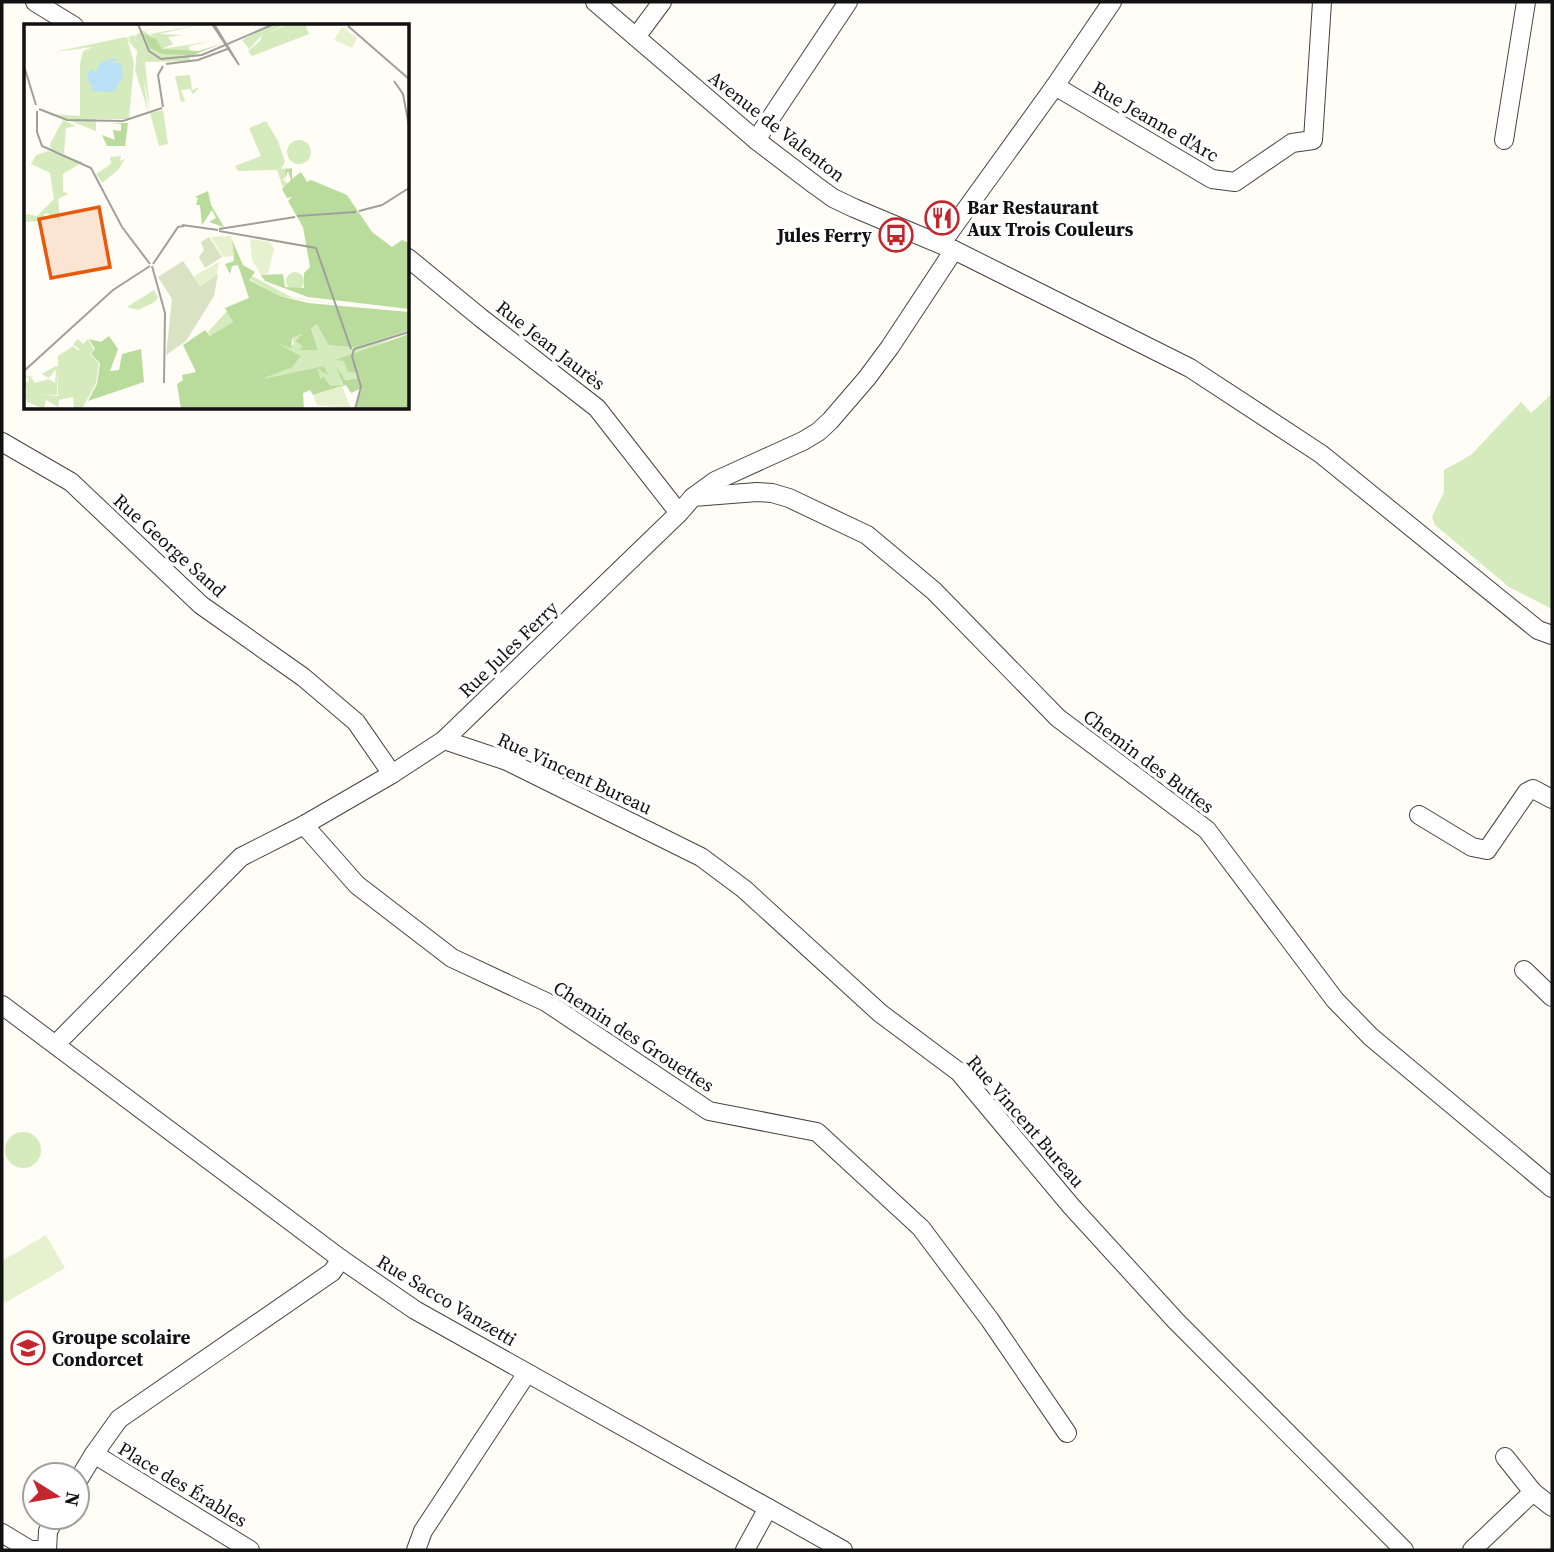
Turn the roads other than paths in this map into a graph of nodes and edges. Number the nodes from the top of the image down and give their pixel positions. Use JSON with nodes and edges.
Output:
{"nodes":[{"id":1,"x":35,"y":2,"type":"edge"},
{"id":2,"x":595,"y":2,"type":"edge"},
{"id":3,"x":662,"y":2,"type":"edge"},
{"id":4,"x":848,"y":2,"type":"edge"},
{"id":5,"x":1112,"y":2,"type":"edge"},
{"id":6,"x":1322,"y":2,"type":"edge"},
{"id":7,"x":1526,"y":2,"type":"edge"},
{"id":8,"x":71,"y":24,"type":"edge"},
{"id":9,"x":636,"y":37,"type":"junction"},
{"id":10,"x":1055,"y":86,"type":"junction"},
{"id":11,"x":756,"y":140,"type":"junction"},
{"id":12,"x":1504,"y":140,"type":"dead end"},
{"id":13,"x":948,"y":247,"type":"junction"},
{"id":14,"x":410,"y":260,"type":"edge"},
{"id":15,"x":2,"y":442,"type":"edge"},
{"id":16,"x":693,"y":497,"type":"junction"},
{"id":17,"x":679,"y":513,"type":"junction"},
{"id":18,"x":1552,"y":635,"type":"edge"},
{"id":19,"x":444,"y":740,"type":"junction"},
{"id":20,"x":393,"y":774,"type":"junction"},
{"id":21,"x":1552,"y":799,"type":"edge"},
{"id":22,"x":1419,"y":815,"type":"dead end"},
{"id":23,"x":304,"y":825,"type":"junction"},
{"id":24,"x":1524,"y":970,"type":"dead end"},
{"id":25,"x":1552,"y":997,"type":"edge"},
{"id":26,"x":2,"y":1005,"type":"edge"},
{"id":27,"x":56,"y":1044,"type":"junction"},
{"id":28,"x":1552,"y":1188,"type":"edge"},
{"id":29,"x":341,"y":1259,"type":"junction"},
{"id":30,"x":527,"y":1373,"type":"junction"},
{"id":31,"x":1067,"y":1433,"type":"dead end"},
{"id":32,"x":94,"y":1454,"type":"junction"},
{"id":33,"x":1505,"y":1457,"type":"dead end"},
{"id":34,"x":90,"y":1461,"type":"edge"},
{"id":35,"x":1533,"y":1492,"type":"junction"},
{"id":36,"x":1552,"y":1507,"type":"edge"},
{"id":37,"x":768,"y":1508,"type":"junction"},
{"id":38,"x":48,"y":1531,"type":"edge"},
{"id":39,"x":2,"y":1533,"type":"edge"},
{"id":40,"x":47,"y":1550,"type":"edge"},
{"id":41,"x":250,"y":1550,"type":"edge"},
{"id":42,"x":416,"y":1550,"type":"edge"},
{"id":43,"x":745,"y":1550,"type":"edge"},
{"id":44,"x":843,"y":1550,"type":"edge"},
{"id":45,"x":1404,"y":1550,"type":"edge"},
{"id":46,"x":1472,"y":1550,"type":"edge"}],
"edges":[{"from":1,"to":8,"type":"street"},
{"from":2,"to":9,"type":"street","name":"Avenue de Valenton"},
{"from":3,"to":9,"type":"street"},
{"from":4,"to":11,"type":"street"},
{"from":5,"to":10,"type":"street","name":"Rue Jules Ferry"},
{"from":6,"to":10,"type":"street","name":"Rue Jeanne d'Arc"},
{"from":7,"to":12,"type":"street"},
{"from":9,"to":11,"type":"street","name":"Avenue de Valenton"},
{"from":10,"to":13,"type":"street","name":"Rue Jules Ferry"},
{"from":11,"to":13,"type":"street","name":"Avenue de Valenton"},
{"from":13,"to":16,"type":"street","name":"Rue Jules Ferry"},
{"from":13,"to":18,"type":"street","name":"Avenue de Valenton"},
{"from":14,"to":17,"type":"street","name":"Rue Jean Jaurès"},
{"from":15,"to":20,"type":"street","name":"Rue George Sand"},
{"from":16,"to":17,"type":"street","name":"Rue Jules Ferry"},
{"from":16,"to":28,"type":"street","name":"Chemin des Buttes"},
{"from":17,"to":19,"type":"street","name":"Rue Jules Ferry"},
{"from":19,"to":20,"type":"street","name":"Rue Jules Ferry"},
{"from":19,"to":45,"type":"street","name":"Rue Vincent Bureau"},
{"from":20,"to":23,"type":"street","name":"Rue Jules Ferry"},
{"from":21,"to":22,"type":"street"},
{"from":23,"to":27,"type":"street","name":"Rue Jules Ferry"},
{"from":23,"to":31,"type":"street","name":"Chemin des Grouettes"},
{"from":24,"to":25,"type":"street"},
{"from":26,"to":27,"type":"street","name":"Rue Sacco Vanzetti"},
{"from":27,"to":29,"type":"street","name":"Rue Sacco Vanzetti"},
{"from":29,"to":30,"type":"street","name":"Rue Sacco Vanzetti"},
{"from":29,"to":32,"type":"street"},
{"from":30,"to":37,"type":"street","name":"Rue Sacco Vanzetti"},
{"from":30,"to":42,"type":"street"},
{"from":32,"to":34,"type":"street"},
{"from":32,"to":41,"type":"street","name":"Place des Érables"},
{"from":33,"to":35,"type":"street"},
{"from":35,"to":36,"type":"street"},
{"from":35,"to":46,"type":"street"},
{"from":37,"to":43,"type":"street"},
{"from":37,"to":44,"type":"street","name":"Rue Sacco Vanzetti"},
{"from":38,"to":40,"type":"street"},
{"from":39,"to":40,"type":"street"}]}
